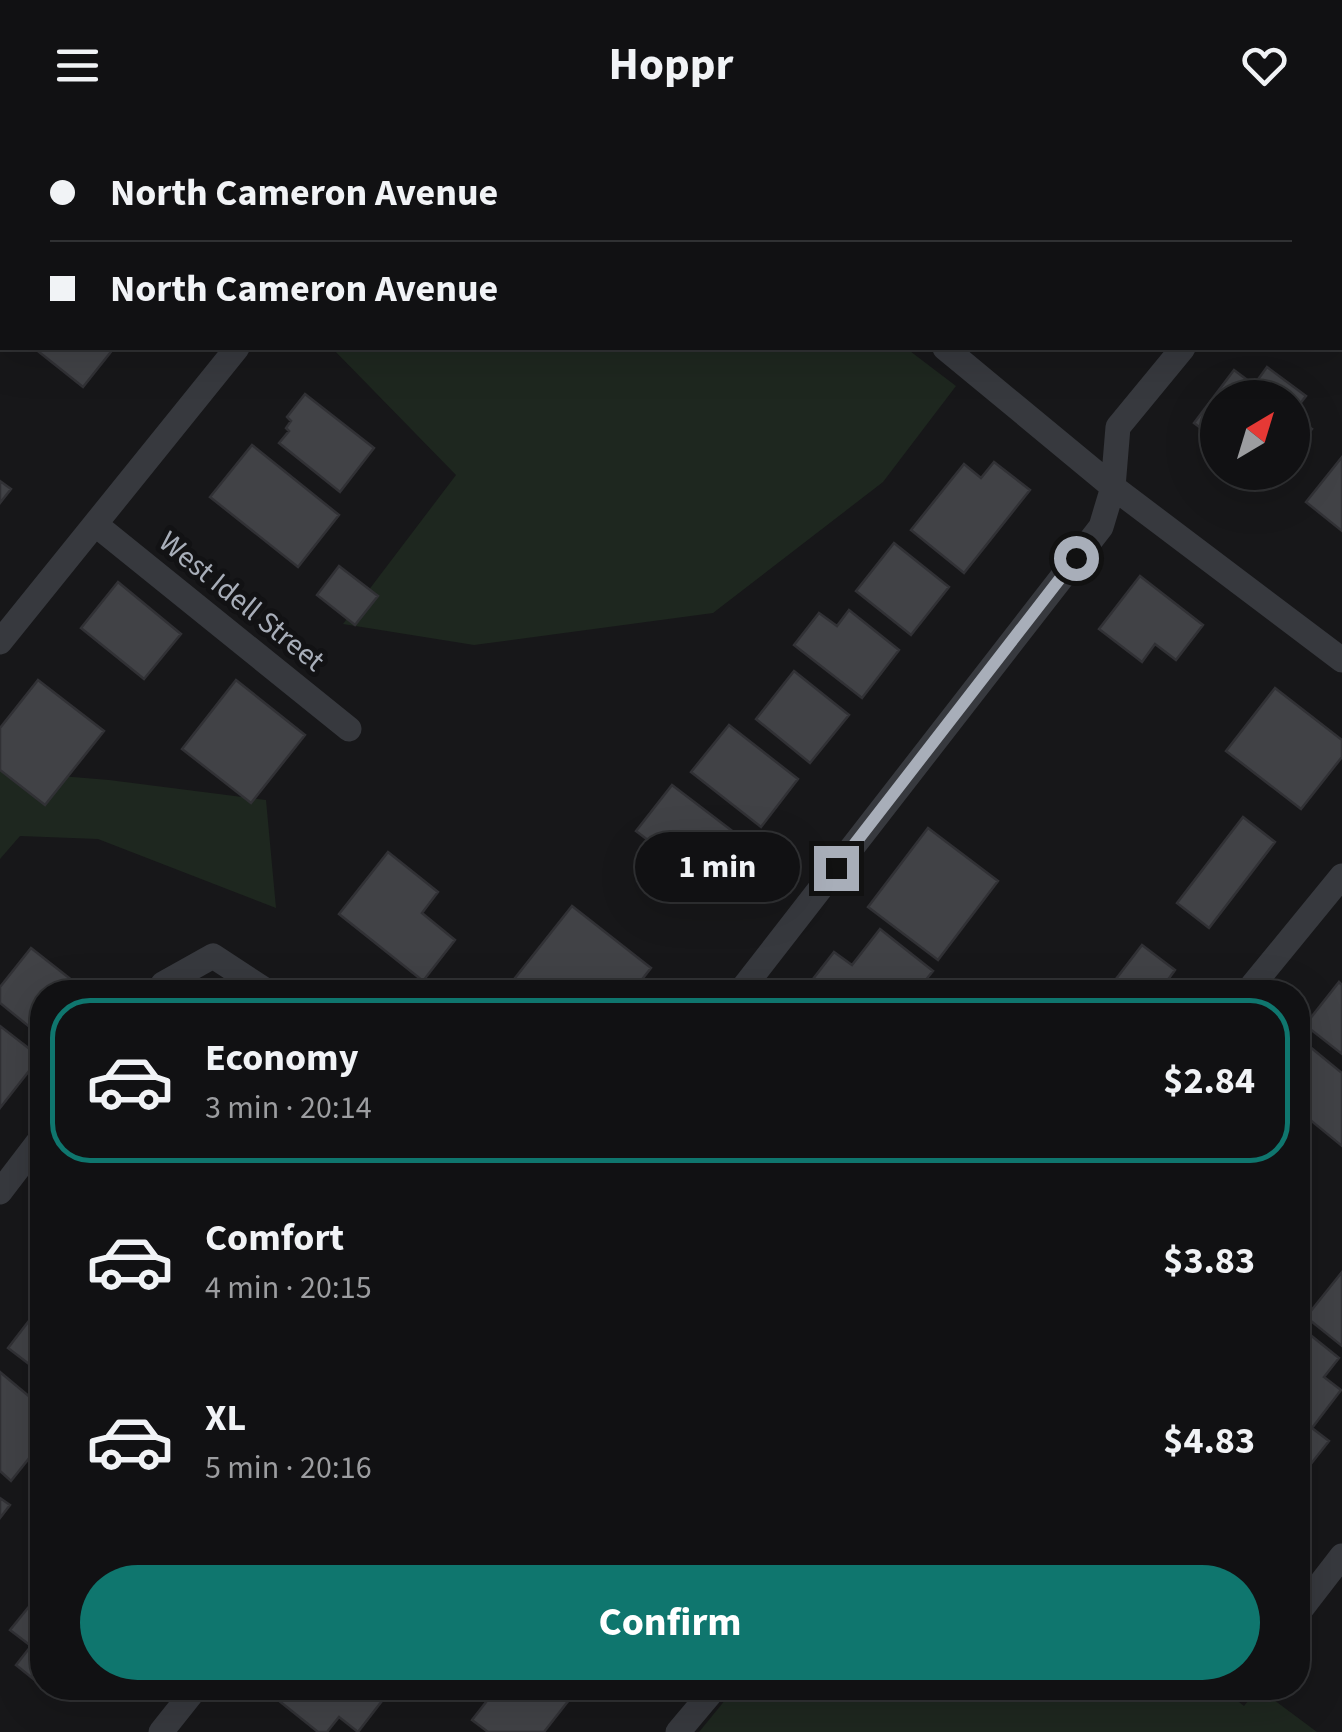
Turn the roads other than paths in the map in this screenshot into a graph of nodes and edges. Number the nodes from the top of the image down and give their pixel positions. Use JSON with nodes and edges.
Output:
{"nodes":[{"id":1,"x":235,"y":350,"type":"edge"},
{"id":2,"x":947,"y":350,"type":"edge"},
{"id":3,"x":1182,"y":350,"type":"edge"},
{"id":4,"x":1113,"y":487,"type":"junction"},
{"id":5,"x":95,"y":524,"type":"junction"},
{"id":6,"x":0,"y":642,"type":"edge"},
{"id":7,"x":1342,"y":660,"type":"edge"},
{"id":8,"x":349,"y":729,"type":"dead end"},
{"id":9,"x":1342,"y":876,"type":"edge"},
{"id":10,"x":170,"y":980,"type":"edge"},
{"id":11,"x":250,"y":980,"type":"edge"},
{"id":12,"x":749,"y":980,"type":"edge"},
{"id":13,"x":1257,"y":980,"type":"edge"},
{"id":14,"x":30,"y":1153,"type":"edge"},
{"id":15,"x":0,"y":1192,"type":"edge"},
{"id":16,"x":1342,"y":1556,"type":"edge"},
{"id":17,"x":1310,"y":1597,"type":"edge"},
{"id":18,"x":186,"y":1700,"type":"edge"},
{"id":19,"x":704,"y":1700,"type":"edge"},
{"id":20,"x":161,"y":1732,"type":"edge"},
{"id":21,"x":678,"y":1732,"type":"edge"}],
"edges":[{"from":1,"to":5,"type":"street"},
{"from":2,"to":4,"type":"street"},
{"from":3,"to":4,"type":"street"},
{"from":4,"to":7,"type":"street"},
{"from":4,"to":12,"type":"street"},
{"from":5,"to":6,"type":"street"},
{"from":5,"to":8,"type":"street","name":"West Idell Street"},
{"from":9,"to":13,"type":"street"},
{"from":10,"to":11,"type":"street"},
{"from":14,"to":15,"type":"street"},
{"from":16,"to":17,"type":"street"},
{"from":18,"to":20,"type":"street"},
{"from":19,"to":21,"type":"street"}]}
